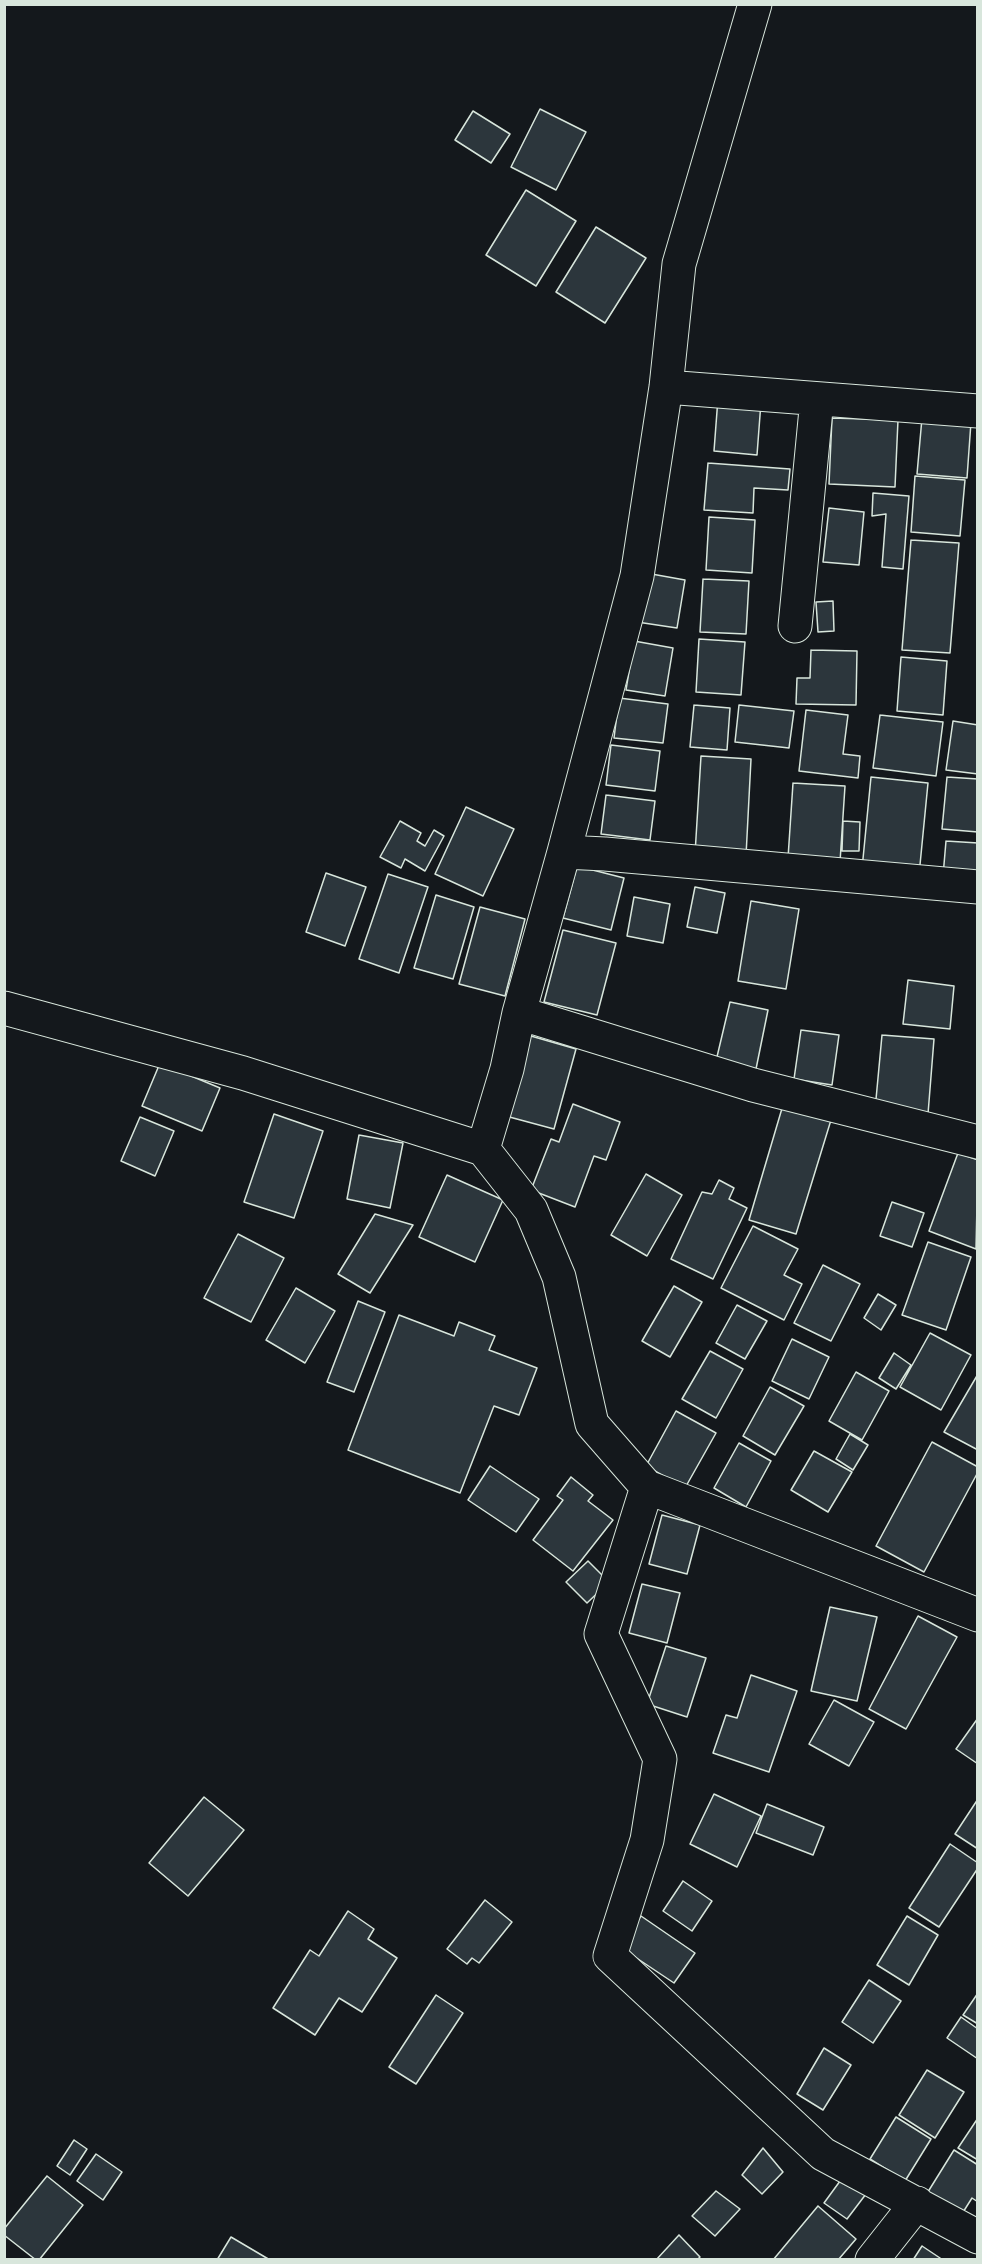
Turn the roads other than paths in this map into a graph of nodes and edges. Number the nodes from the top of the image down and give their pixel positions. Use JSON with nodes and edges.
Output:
{"nodes":[{"id":1,"x":755,"y":4,"type":"edge"},
{"id":2,"x":666,"y":387,"type":"junction"},
{"id":3,"x":817,"y":399,"type":"junction"},
{"id":4,"x":978,"y":411,"type":"edge"},
{"id":5,"x":795,"y":627,"type":"dead end"},
{"id":6,"x":564,"y":852,"type":"junction"},
{"id":7,"x":978,"y":886,"type":"edge"},
{"id":8,"x":4,"y":1008,"type":"edge"},
{"id":9,"x":519,"y":1013,"type":"junction"},
{"id":10,"x":978,"y":1142,"type":"edge"},
{"id":11,"x":483,"y":1149,"type":"junction"},
{"id":12,"x":647,"y":1487,"type":"junction"},
{"id":13,"x":978,"y":1615,"type":"edge"},
{"id":14,"x":917,"y":2203,"type":"junction"},
{"id":15,"x":978,"y":2237,"type":"edge"},
{"id":16,"x":872,"y":2259,"type":"edge"}],
"edges":[{"from":1,"to":2,"type":"street"},
{"from":2,"to":3,"type":"street"},
{"from":2,"to":6,"type":"street"},
{"from":3,"to":4,"type":"street"},
{"from":3,"to":5,"type":"street"},
{"from":6,"to":7,"type":"street"},
{"from":6,"to":9,"type":"street"},
{"from":8,"to":11,"type":"street"},
{"from":9,"to":10,"type":"street"},
{"from":9,"to":11,"type":"street"},
{"from":11,"to":12,"type":"street"},
{"from":12,"to":13,"type":"street"},
{"from":12,"to":14,"type":"street"},
{"from":14,"to":15,"type":"street"},
{"from":14,"to":16,"type":"street"}]}
